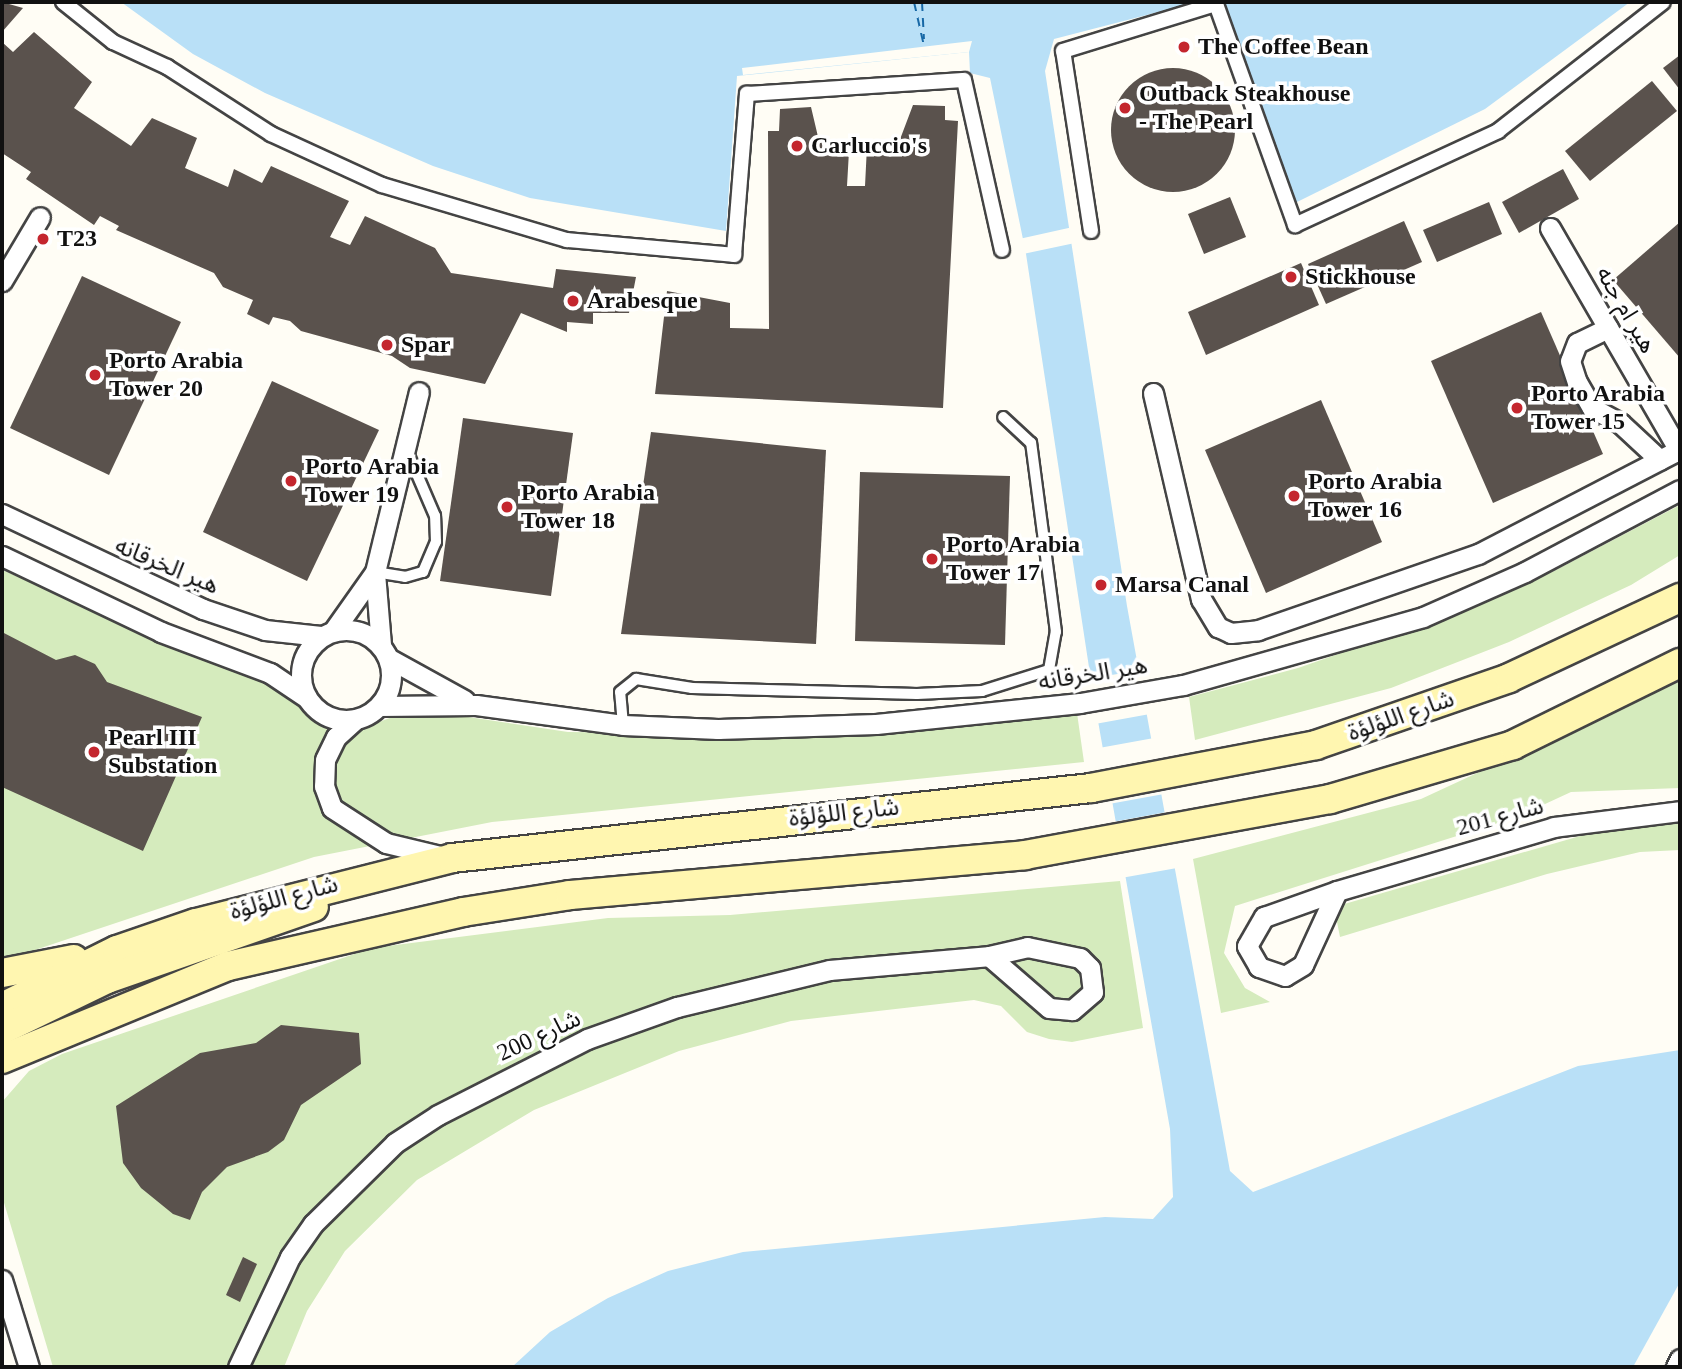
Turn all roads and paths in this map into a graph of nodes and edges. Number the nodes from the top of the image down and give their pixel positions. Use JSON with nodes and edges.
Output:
{"nodes":[{"id":1,"x":63,"y":2,"type":"edge"},
{"id":2,"x":1663,"y":2,"type":"edge"},
{"id":3,"x":40,"y":217,"type":"dead end"},
{"id":4,"x":1550,"y":228,"type":"dead end"},
{"id":5,"x":1091,"y":231,"type":"dead end"},
{"id":6,"x":1002,"y":250,"type":"dead end"},
{"id":7,"x":2,"y":281,"type":"edge"},
{"id":8,"x":1608,"y":328,"type":"junction"},
{"id":9,"x":419,"y":392,"type":"dead end"},
{"id":10,"x":1153,"y":393,"type":"dead end"},
{"id":11,"x":1003,"y":417,"type":"dead end"},
{"id":12,"x":407,"y":451,"type":"junction"},
{"id":13,"x":1679,"y":451,"type":"edge"},
{"id":14,"x":1660,"y":460,"type":"junction"},
{"id":15,"x":1680,"y":490,"type":"edge"},
{"id":16,"x":2,"y":514,"type":"edge"},
{"id":17,"x":2,"y":556,"type":"edge"},
{"id":18,"x":375,"y":572,"type":"junction"},
{"id":19,"x":1680,"y":598,"type":"edge"},
{"id":20,"x":328,"y":633,"type":"junction"},
{"id":21,"x":385,"y":651,"type":"junction"},
{"id":22,"x":1680,"y":663,"type":"edge"},
{"id":23,"x":307,"y":698,"type":"junction"},
{"id":24,"x":476,"y":705,"type":"junction"},
{"id":25,"x":380,"y":706,"type":"junction"},
{"id":26,"x":356,"y":719,"type":"junction"},
{"id":27,"x":623,"y":725,"type":"junction"},
{"id":28,"x":1680,"y":811,"type":"edge"},
{"id":29,"x":452,"y":858,"type":"junction"},
{"id":30,"x":410,"y":867,"type":"junction"},
{"id":31,"x":1337,"y":891,"type":"junction"},
{"id":32,"x":117,"y":950,"type":"junction"},
{"id":33,"x":989,"y":956,"type":"junction"},
{"id":34,"x":2,"y":973,"type":"edge"},
{"id":35,"x":2,"y":1007,"type":"edge"},
{"id":36,"x":2,"y":1030,"type":"edge"},
{"id":37,"x":54,"y":1034,"type":"junction"},
{"id":38,"x":2,"y":1059,"type":"edge"},
{"id":39,"x":2,"y":1083,"type":"edge"},
{"id":40,"x":2,"y":1280,"type":"edge"},
{"id":41,"x":1680,"y":1359,"type":"edge"},
{"id":42,"x":29,"y":1367,"type":"edge"},
{"id":43,"x":238,"y":1367,"type":"edge"},
{"id":44,"x":1676,"y":1367,"type":"edge"}],
"edges":[{"from":1,"to":6,"type":"street"},
{"from":2,"to":5,"type":"street"},
{"from":3,"to":7,"type":"street"},
{"from":4,"to":8,"type":"street","name":"هير ام جنه"},
{"from":8,"to":13,"type":"street","name":"هير ام جنه"},
{"from":8,"to":14,"type":"street"},
{"from":9,"to":12,"type":"street"},
{"from":10,"to":14,"type":"street"},
{"from":11,"to":27,"type":"lane"},
{"from":12,"to":18,"type":"street"},
{"from":12,"to":18,"type":"lane"},
{"from":13,"to":14,"type":"street"},
{"from":15,"to":27,"type":"street","name":"هير الخرقانه"},
{"from":16,"to":20,"type":"street","name":"هير الخرقانه"},
{"from":17,"to":23,"type":"street"},
{"from":18,"to":20,"type":"street"},
{"from":18,"to":21,"type":"street"},
{"from":19,"to":29,"type":"main road","name":"شارع اللؤلؤة"},
{"from":20,"to":21,"type":"street"},
{"from":20,"to":23,"type":"street"},
{"from":21,"to":24,"type":"street","name":"هير الخرقانه"},
{"from":21,"to":25,"type":"street"},
{"from":22,"to":37,"type":"main road","name":"شارع اللؤلؤة"},
{"from":23,"to":26,"type":"street"},
{"from":24,"to":25,"type":"street","name":"هير الخرقانه"},
{"from":24,"to":27,"type":"street","name":"هير الخرقانه"},
{"from":25,"to":26,"type":"street"},
{"from":26,"to":29,"type":"street"},
{"from":28,"to":31,"type":"street","name":"شارع 201"},
{"from":29,"to":30,"type":"main road","name":"شارع اللؤلؤة"},
{"from":30,"to":32,"type":"main road","name":"شارع اللؤلؤة"},
{"from":30,"to":36,"type":"main road"},
{"from":31,"to":31,"type":"street","name":"شارع 201"},
{"from":32,"to":34,"type":"main road"},
{"from":32,"to":35,"type":"main road","name":"شارع اللؤلؤة"},
{"from":33,"to":33,"type":"street","name":"شارع 200"},
{"from":33,"to":43,"type":"street","name":"شارع 200"},
{"from":37,"to":38,"type":"main road","name":"شارع اللؤلؤة"},
{"from":37,"to":39,"type":"main road"},
{"from":40,"to":42,"type":"street"},
{"from":41,"to":44,"type":"street"}]}
